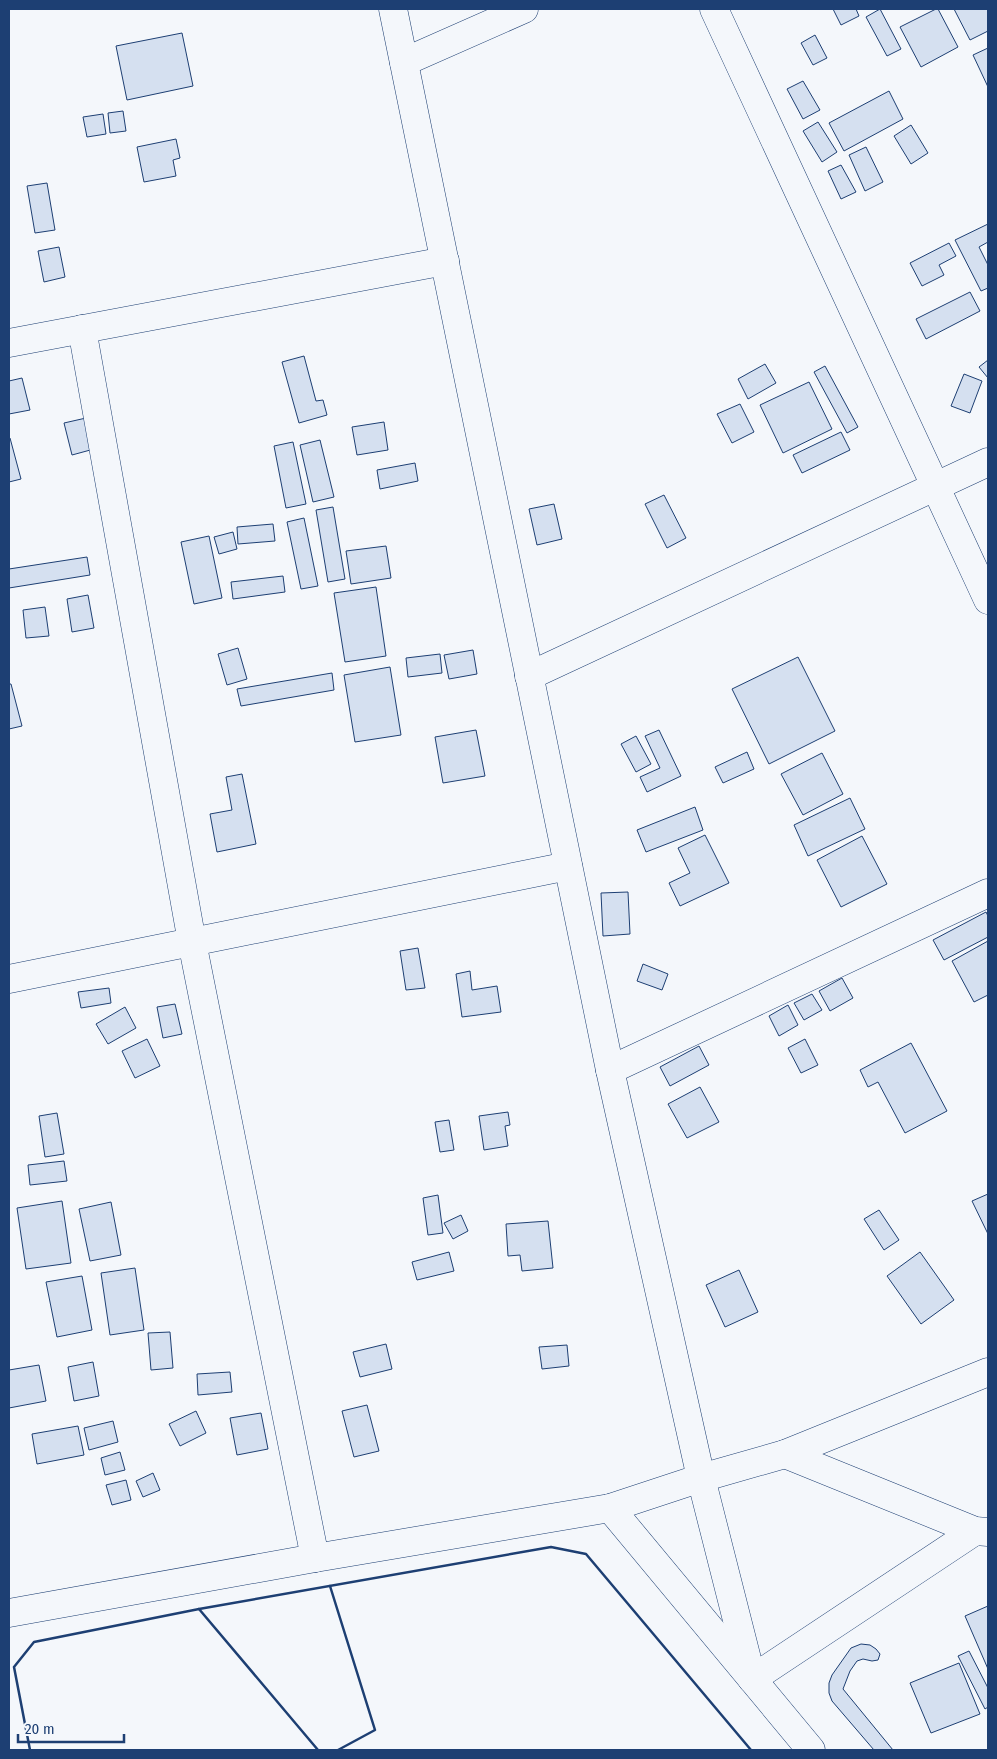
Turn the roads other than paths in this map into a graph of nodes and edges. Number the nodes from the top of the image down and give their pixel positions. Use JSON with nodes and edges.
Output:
{"nodes":[{"id":1,"x":393,"y":9,"type":"edge"},
{"id":2,"x":524,"y":9,"type":"edge"},
{"id":3,"x":714,"y":9,"type":"edge"},
{"id":4,"x":404,"y":62,"type":"junction"},
{"id":5,"x":445,"y":261,"type":"junction"},
{"id":6,"x":82,"y":329,"type":"junction"},
{"id":7,"x":9,"y":343,"type":"edge"},
{"id":8,"x":988,"y":462,"type":"edge"},
{"id":9,"x":936,"y":486,"type":"junction"},
{"id":10,"x":988,"y":600,"type":"edge"},
{"id":11,"x":530,"y":676,"type":"junction"},
{"id":12,"x":568,"y":866,"type":"junction"},
{"id":13,"x":988,"y":893,"type":"edge"},
{"id":14,"x":192,"y":942,"type":"junction"},
{"id":15,"x":9,"y":978,"type":"edge"},
{"id":16,"x":610,"y":1070,"type":"junction"},
{"id":17,"x":988,"y":1372,"type":"edge"},
{"id":18,"x":785,"y":1454,"type":"junction"},
{"id":19,"x":701,"y":1478,"type":"junction"},
{"id":20,"x":610,"y":1508,"type":"junction"},
{"id":21,"x":981,"y":1532,"type":"edge"},
{"id":22,"x":315,"y":1558,"type":"junction"},
{"id":23,"x":9,"y":1613,"type":"edge"},
{"id":24,"x":752,"y":1679,"type":"junction"},
{"id":25,"x":811,"y":1750,"type":"edge"}],
"edges":[{"from":1,"to":4,"type":"street"},
{"from":2,"to":4,"type":"street"},
{"from":3,"to":9,"type":"street"},
{"from":4,"to":5,"type":"street"},
{"from":5,"to":6,"type":"street"},
{"from":5,"to":11,"type":"street"},
{"from":6,"to":7,"type":"street"},
{"from":6,"to":14,"type":"street"},
{"from":8,"to":9,"type":"street"},
{"from":9,"to":10,"type":"street"},
{"from":9,"to":11,"type":"street"},
{"from":11,"to":12,"type":"street"},
{"from":12,"to":14,"type":"street"},
{"from":12,"to":16,"type":"street"},
{"from":13,"to":16,"type":"street"},
{"from":14,"to":15,"type":"street"},
{"from":14,"to":22,"type":"street"},
{"from":16,"to":19,"type":"street"},
{"from":17,"to":18,"type":"street"},
{"from":18,"to":19,"type":"street"},
{"from":18,"to":21,"type":"street"},
{"from":19,"to":20,"type":"street"},
{"from":19,"to":24,"type":"street"},
{"from":20,"to":22,"type":"street"},
{"from":20,"to":24,"type":"street"},
{"from":21,"to":24,"type":"street"},
{"from":22,"to":23,"type":"street"},
{"from":24,"to":25,"type":"street"}]}
